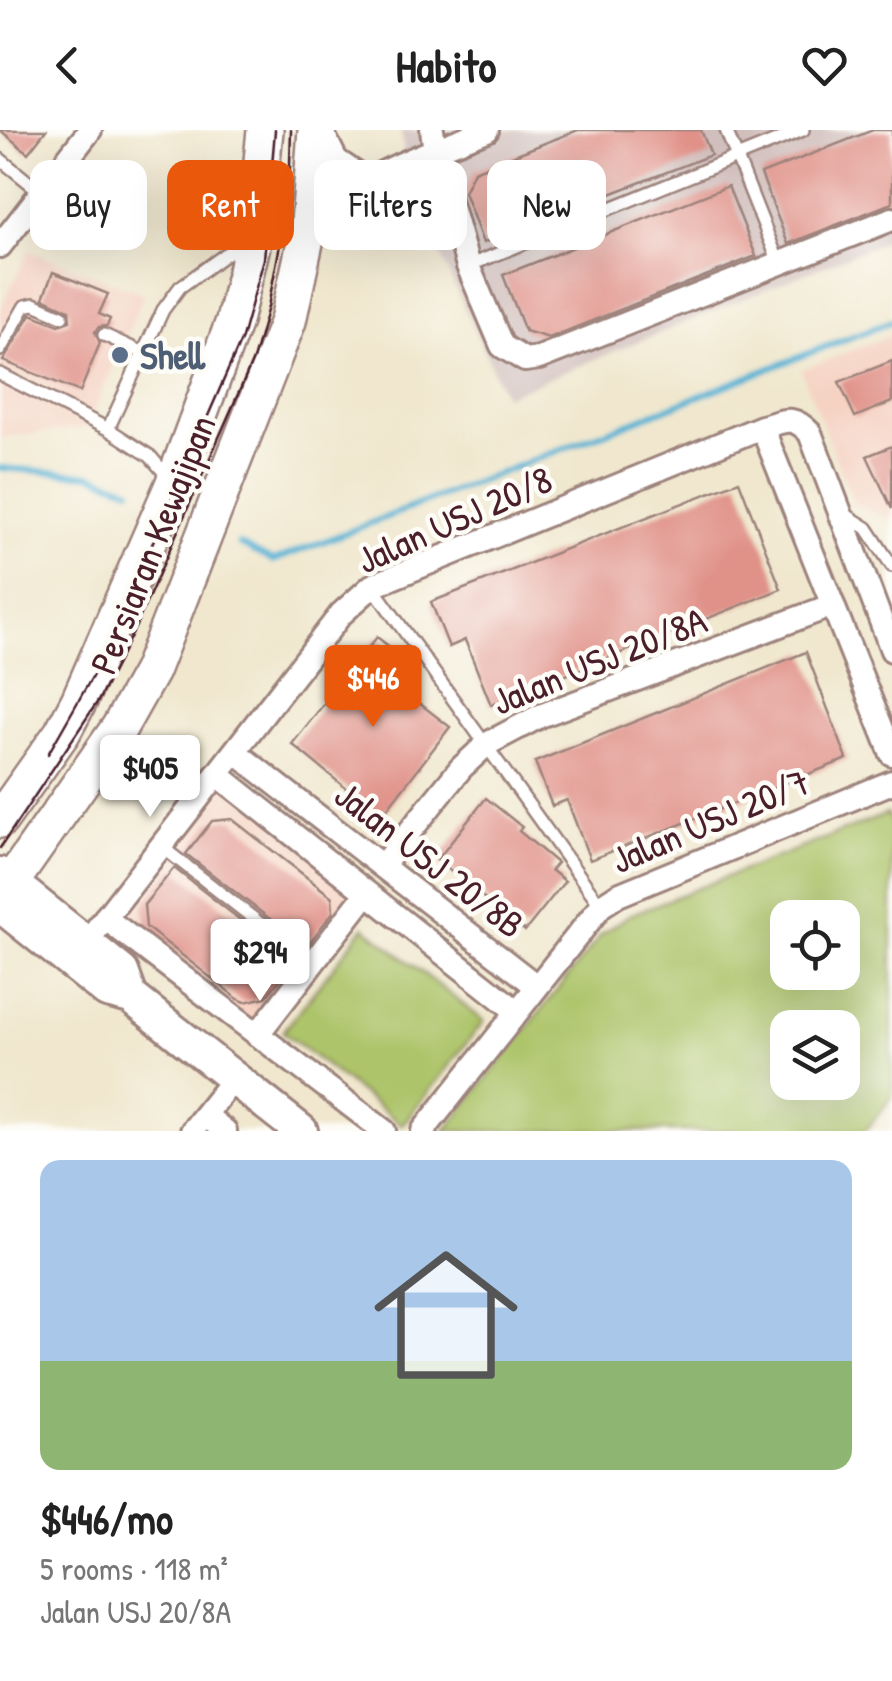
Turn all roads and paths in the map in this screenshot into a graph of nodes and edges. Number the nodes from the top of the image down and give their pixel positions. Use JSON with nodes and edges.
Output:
{"nodes":[{"id":1,"x":90,"y":130,"type":"edge"},
{"id":2,"x":265,"y":130,"type":"edge"},
{"id":3,"x":318,"y":130,"type":"edge"},
{"id":4,"x":488,"y":130,"type":"edge"},
{"id":5,"x":726,"y":130,"type":"edge"},
{"id":6,"x":804,"y":130,"type":"edge"},
{"id":7,"x":433,"y":140,"type":"edge"},
{"id":8,"x":737,"y":157,"type":"junction"},
{"id":9,"x":0,"y":159,"type":"edge"},
{"id":10,"x":67,"y":160,"type":"edge"},
{"id":11,"x":262,"y":160,"type":"edge"},
{"id":12,"x":336,"y":160,"type":"edge"},
{"id":13,"x":401,"y":160,"type":"edge"},
{"id":14,"x":30,"y":183,"type":"edge"},
{"id":15,"x":30,"y":208,"type":"edge"},
{"id":16,"x":314,"y":219,"type":"edge"},
{"id":17,"x":892,"y":220,"type":"edge"},
{"id":18,"x":309,"y":224,"type":"junction"},
{"id":19,"x":0,"y":246,"type":"edge"},
{"id":20,"x":231,"y":250,"type":"edge"},
{"id":21,"x":251,"y":250,"type":"edge"},
{"id":22,"x":779,"y":263,"type":"junction"},
{"id":23,"x":468,"y":266,"type":"junction"},
{"id":24,"x":62,"y":316,"type":"dead end"},
{"id":25,"x":104,"y":334,"type":"dead end"},
{"id":26,"x":0,"y":350,"type":"edge"},
{"id":27,"x":143,"y":352,"type":"junction"},
{"id":28,"x":0,"y":374,"type":"edge"},
{"id":29,"x":762,"y":427,"type":"junction"},
{"id":30,"x":108,"y":429,"type":"junction"},
{"id":31,"x":173,"y":485,"type":"junction"},
{"id":32,"x":839,"y":511,"type":"junction"},
{"id":33,"x":891,"y":560,"type":"edge"},
{"id":34,"x":372,"y":586,"type":"junction"},
{"id":35,"x":833,"y":605,"type":"junction"},
{"id":36,"x":892,"y":650,"type":"edge"},
{"id":37,"x":487,"y":744,"type":"junction"},
{"id":38,"x":235,"y":752,"type":"junction"},
{"id":39,"x":892,"y":754,"type":"edge"},
{"id":40,"x":218,"y":775,"type":"junction"},
{"id":41,"x":892,"y":782,"type":"edge"},
{"id":42,"x":2,"y":815,"type":"edge"},
{"id":43,"x":162,"y":847,"type":"junction"},
{"id":44,"x":382,"y":866,"type":"junction"},
{"id":45,"x":3,"y":890,"type":"edge"},
{"id":46,"x":367,"y":893,"type":"junction"},
{"id":47,"x":601,"y":906,"type":"junction"},
{"id":48,"x":96,"y":931,"type":"junction"},
{"id":49,"x":312,"y":964,"type":"junction"},
{"id":50,"x":535,"y":985,"type":"junction"},
{"id":51,"x":131,"y":997,"type":"junction"},
{"id":52,"x":516,"y":1010,"type":"junction"},
{"id":53,"x":257,"y":1035,"type":"junction"},
{"id":54,"x":235,"y":1077,"type":"junction"},
{"id":55,"x":198,"y":1123,"type":"edge"},
{"id":56,"x":225,"y":1131,"type":"edge"},
{"id":57,"x":301,"y":1131,"type":"edge"},
{"id":58,"x":384,"y":1131,"type":"edge"},
{"id":59,"x":423,"y":1131,"type":"edge"}],
"edges":[{"from":1,"to":10,"type":"street"},
{"from":2,"to":11,"type":"main road","name":"Persiaran Kewajipan"},
{"from":3,"to":12,"type":"street"},
{"from":3,"to":18,"type":"main road","name":"Persiaran Kewajipan"},
{"from":4,"to":7,"type":"street"},
{"from":5,"to":8,"type":"lane"},
{"from":6,"to":8,"type":"lane"},
{"from":7,"to":13,"type":"street"},
{"from":7,"to":23,"type":"street"},
{"from":8,"to":22,"type":"lane"},
{"from":8,"to":23,"type":"lane"},
{"from":9,"to":14,"type":"lane"},
{"from":15,"to":19,"type":"street"},
{"from":16,"to":18,"type":"street"},
{"from":17,"to":22,"type":"street"},
{"from":18,"to":45,"type":"main road","name":"Persiaran Kewajipan"},
{"from":20,"to":27,"type":"lane"},
{"from":21,"to":31,"type":"main road","name":"Persiaran Kewajipan"},
{"from":22,"to":23,"type":"street"},
{"from":24,"to":26,"type":"lane"},
{"from":25,"to":27,"type":"lane"},
{"from":27,"to":30,"type":"lane"},
{"from":28,"to":30,"type":"lane"},
{"from":29,"to":32,"type":"street"},
{"from":29,"to":34,"type":"street","name":"Jalan USJ 20/8"},
{"from":29,"to":35,"type":"street"},
{"from":30,"to":31,"type":"lane"},
{"from":31,"to":42,"type":"main road","name":"Persiaran Kewajipan"},
{"from":32,"to":33,"type":"lane"},
{"from":32,"to":36,"type":"street"},
{"from":34,"to":37,"type":"lane"},
{"from":34,"to":38,"type":"street","name":"Jalan USJ 20/8"},
{"from":35,"to":37,"type":"street","name":"Jalan USJ 20/8A"},
{"from":35,"to":39,"type":"street"},
{"from":37,"to":44,"type":"street","name":"Jalan USJ 20/8A"},
{"from":37,"to":47,"type":"lane"},
{"from":38,"to":40,"type":"street","name":"Jalan USJ 20/8"},
{"from":38,"to":44,"type":"street","name":"Jalan USJ 20/8B"},
{"from":40,"to":43,"type":"street","name":"Jalan USJ 20/8"},
{"from":40,"to":46,"type":"street"},
{"from":41,"to":47,"type":"street","name":"Jalan USJ 20/7"},
{"from":43,"to":48,"type":"street","name":"Jalan USJ 20/8"},
{"from":43,"to":49,"type":"lane"},
{"from":44,"to":50,"type":"street","name":"Jalan USJ 20/8B"},
{"from":45,"to":48,"type":"street"},
{"from":45,"to":51,"type":"street"},
{"from":46,"to":49,"type":"street"},
{"from":46,"to":52,"type":"street"},
{"from":47,"to":50,"type":"street","name":"Jalan USJ 20/7"},
{"from":48,"to":51,"type":"street"},
{"from":48,"to":53,"type":"street"},
{"from":49,"to":53,"type":"street"},
{"from":50,"to":52,"type":"street","name":"Jalan USJ 20/7"},
{"from":51,"to":54,"type":"street"},
{"from":52,"to":59,"type":"street","name":"Jalan USJ 20/7"},
{"from":53,"to":58,"type":"street"},
{"from":54,"to":55,"type":"street"},
{"from":54,"to":57,"type":"street"},
{"from":55,"to":56,"type":"street"}]}
